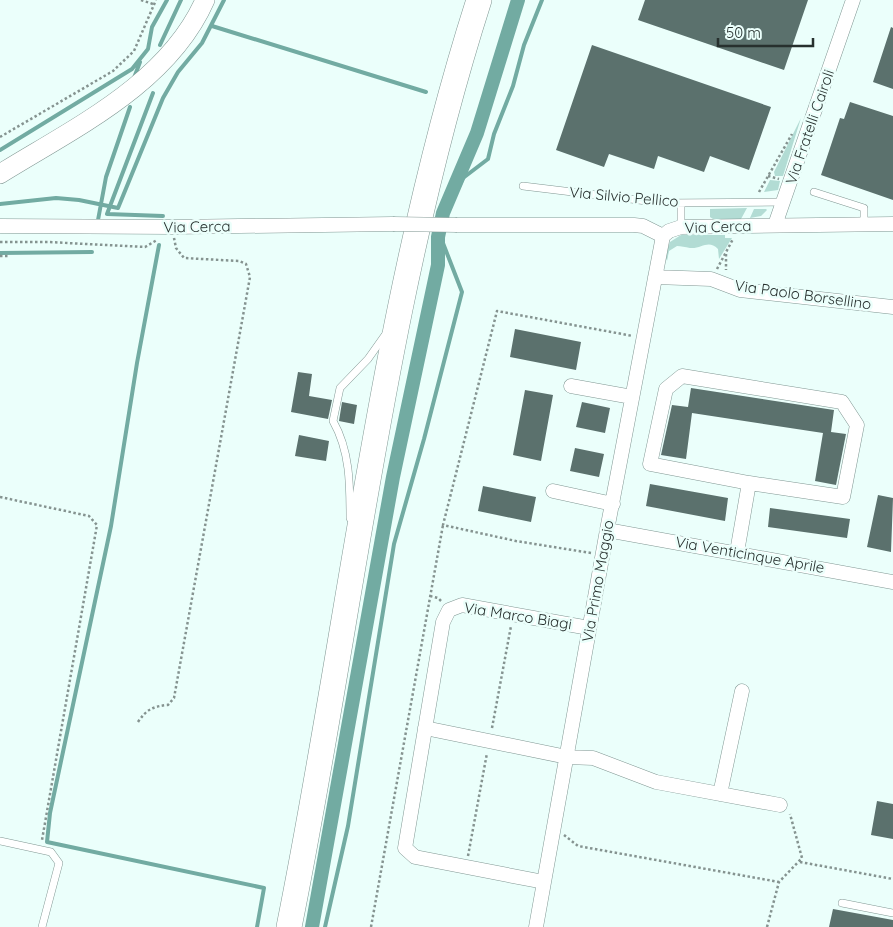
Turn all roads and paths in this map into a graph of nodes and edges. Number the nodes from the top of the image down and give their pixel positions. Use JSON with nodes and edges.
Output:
{"nodes":[{"id":1,"x":141,"y":0,"type":"edge"},
{"id":2,"x":156,"y":0,"type":"edge"},
{"id":3,"x":205,"y":0,"type":"edge"},
{"id":4,"x":479,"y":0,"type":"edge"},
{"id":5,"x":853,"y":0,"type":"edge"},
{"id":6,"x":153,"y":4,"type":"junction"},
{"id":7,"x":793,"y":131,"type":"dead end"},
{"id":8,"x":0,"y":137,"type":"edge"},
{"id":9,"x":0,"y":174,"type":"edge"},
{"id":10,"x":523,"y":186,"type":"dead end"},
{"id":11,"x":814,"y":192,"type":"dead end"},
{"id":12,"x":754,"y":202,"type":"junction"},
{"id":13,"x":784,"y":202,"type":"junction"},
{"id":14,"x":681,"y":203,"type":"junction"},
{"id":15,"x":864,"y":224,"type":"junction"},
{"id":16,"x":893,"y":224,"type":"edge"},
{"id":17,"x":775,"y":225,"type":"junction"},
{"id":18,"x":0,"y":226,"type":"edge"},
{"id":19,"x":740,"y":226,"type":"junction"},
{"id":20,"x":173,"y":227,"type":"junction"},
{"id":21,"x":681,"y":227,"type":"junction"},
{"id":22,"x":663,"y":236,"type":"junction"},
{"id":23,"x":0,"y":256,"type":"edge"},
{"id":24,"x":8,"y":256,"type":"dead end"},
{"id":25,"x":655,"y":277,"type":"junction"},
{"id":26,"x":711,"y":279,"type":"junction"},
{"id":27,"x":403,"y":298,"type":"junction"},
{"id":28,"x":893,"y":307,"type":"edge"},
{"id":29,"x":644,"y":338,"type":"junction"},
{"id":30,"x":571,"y":386,"type":"dead end"},
{"id":31,"x":632,"y":397,"type":"junction"},
{"id":32,"x":749,"y":483,"type":"junction"},
{"id":33,"x":552,"y":490,"type":"dead end"},
{"id":34,"x":0,"y":497,"type":"edge"},
{"id":35,"x":612,"y":504,"type":"junction"},
{"id":36,"x":443,"y":525,"type":"junction"},
{"id":37,"x":607,"y":530,"type":"junction"},
{"id":38,"x":737,"y":552,"type":"junction"},
{"id":39,"x":354,"y":554,"type":"junction"},
{"id":40,"x":603,"y":554,"type":"junction"},
{"id":41,"x":893,"y":582,"type":"edge"},
{"id":42,"x":590,"y":628,"type":"junction"},
{"id":43,"x":742,"y":691,"type":"dead end"},
{"id":44,"x":138,"y":722,"type":"dead end"},
{"id":45,"x":425,"y":728,"type":"junction"},
{"id":46,"x":567,"y":756,"type":"junction"},
{"id":47,"x":720,"y":794,"type":"junction"},
{"id":48,"x":780,"y":805,"type":"joint"},
{"id":49,"x":553,"y":833,"type":"junction"},
{"id":50,"x":0,"y":841,"type":"edge"},
{"id":51,"x":42,"y":849,"type":"junction"},
{"id":52,"x":800,"y":862,"type":"junction"},
{"id":53,"x":893,"y":879,"type":"edge"},
{"id":54,"x":544,"y":882,"type":"junction"},
{"id":55,"x":778,"y":882,"type":"junction"},
{"id":56,"x":842,"y":903,"type":"dead end"},
{"id":57,"x":893,"y":913,"type":"edge"},
{"id":58,"x":42,"y":927,"type":"edge"},
{"id":59,"x":288,"y":927,"type":"edge"},
{"id":60,"x":371,"y":927,"type":"edge"},
{"id":61,"x":536,"y":927,"type":"edge"},
{"id":62,"x":767,"y":927,"type":"edge"}],
"edges":[{"from":1,"to":6,"type":"path"},
{"from":2,"to":6,"type":"path"},
{"from":3,"to":9,"type":"main road"},
{"from":4,"to":27,"type":"highway"},
{"from":5,"to":13,"type":"street","name":"Via Fratelli Cairoli"},
{"from":6,"to":8,"type":"path"},
{"from":7,"to":12,"type":"path"},
{"from":10,"to":14,"type":"lane","name":"Via Silvio Pellico"},
{"from":11,"to":15,"type":"lane"},
{"from":12,"to":13,"type":"lane","name":"Via Silvio Pellico"},
{"from":12,"to":14,"type":"lane","name":"Via Silvio Pellico"},
{"from":13,"to":17,"type":"street","name":"Via Fratelli Cairoli"},
{"from":14,"to":21,"type":"lane"},
{"from":15,"to":16,"type":"street","name":"Via Cerca"},
{"from":15,"to":17,"type":"street","name":"Via Cerca"},
{"from":17,"to":19,"type":"street","name":"Via Cerca"},
{"from":18,"to":20,"type":"street","name":"Via Cerca"},
{"from":19,"to":21,"type":"street","name":"Via Cerca"},
{"from":19,"to":26,"type":"path"},
{"from":20,"to":22,"type":"street","name":"Via Cerca","bridge":true},
{"from":20,"to":44,"type":"path"},
{"from":21,"to":22,"type":"street","name":"Via Cerca"},
{"from":22,"to":25,"type":"street","name":"Via Primo Maggio"},
{"from":23,"to":24,"type":"path"},
{"from":25,"to":26,"type":"street","name":"Via Paolo Borsellino"},
{"from":25,"to":29,"type":"street","name":"Via Primo Maggio"},
{"from":26,"to":28,"type":"street","name":"Via Paolo Borsellino"},
{"from":27,"to":39,"type":"highway"},
{"from":27,"to":39,"type":"lane"},
{"from":29,"to":31,"type":"street","name":"Via Primo Maggio"},
{"from":29,"to":36,"type":"path"},
{"from":30,"to":31,"type":"street"},
{"from":31,"to":35,"type":"street","name":"Via Primo Maggio"},
{"from":32,"to":32,"type":"street"},
{"from":32,"to":38,"type":"street"},
{"from":33,"to":35,"type":"street"},
{"from":34,"to":51,"type":"path"},
{"from":35,"to":37,"type":"street","name":"Via Primo Maggio"},
{"from":36,"to":40,"type":"path"},
{"from":36,"to":60,"type":"path"},
{"from":37,"to":38,"type":"street","name":"Via Venticinque Aprile"},
{"from":37,"to":40,"type":"street","name":"Via Primo Maggio"},
{"from":38,"to":41,"type":"street","name":"Via Venticinque Aprile"},
{"from":39,"to":59,"type":"highway"},
{"from":40,"to":42,"type":"street","name":"Via Primo Maggio"},
{"from":42,"to":45,"type":"street","name":"Via Marco Biagi"},
{"from":42,"to":46,"type":"street","name":"Via Primo Maggio"},
{"from":43,"to":47,"type":"street"},
{"from":45,"to":46,"type":"street"},
{"from":45,"to":54,"type":"street"},
{"from":46,"to":47,"type":"street"},
{"from":46,"to":49,"type":"street","name":"Via Primo Maggio"},
{"from":47,"to":48,"type":"street"},
{"from":48,"to":52,"type":"path"},
{"from":49,"to":54,"type":"street","name":"Via Primo Maggio"},
{"from":49,"to":55,"type":"path"},
{"from":50,"to":51,"type":"lane"},
{"from":51,"to":58,"type":"lane"},
{"from":52,"to":53,"type":"path"},
{"from":52,"to":55,"type":"path"},
{"from":54,"to":61,"type":"street","name":"Via Primo Maggio"},
{"from":55,"to":62,"type":"path"},
{"from":56,"to":57,"type":"lane"}]}
